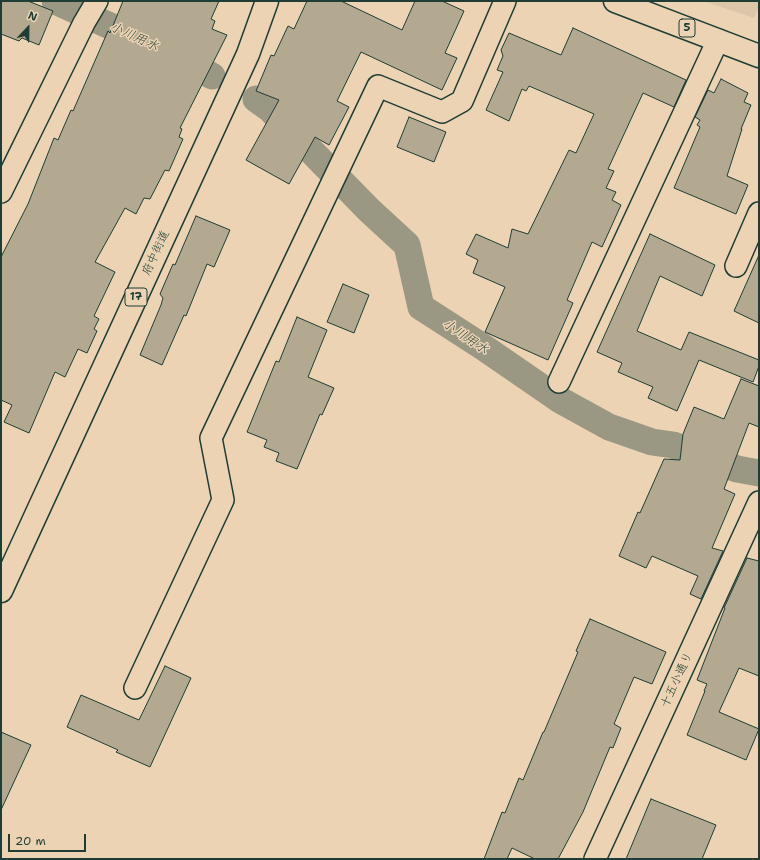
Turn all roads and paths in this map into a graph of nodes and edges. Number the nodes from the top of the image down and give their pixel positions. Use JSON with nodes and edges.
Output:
{"nodes":[{"id":1,"x":267,"y":1,"type":"edge"},
{"id":2,"x":505,"y":1,"type":"edge"},
{"id":3,"x":615,"y":1,"type":"edge"},
{"id":4,"x":91,"y":11,"type":"edge"},
{"id":5,"x":718,"y":40,"type":"junction"},
{"id":6,"x":759,"y":56,"type":"edge"},
{"id":7,"x":1,"y":192,"type":"edge"},
{"id":8,"x":759,"y":213,"type":"edge"},
{"id":9,"x":736,"y":266,"type":"dead end"},
{"id":10,"x":559,"y":382,"type":"dead end"},
{"id":11,"x":759,"y":502,"type":"edge"},
{"id":12,"x":1,"y":591,"type":"edge"},
{"id":13,"x":135,"y":688,"type":"dead end"},
{"id":14,"x":595,"y":859,"type":"edge"}],
"edges":[{"from":1,"to":12,"type":"main road","name":"府中街道","number":"17"},
{"from":2,"to":13,"type":"street"},
{"from":3,"to":5,"type":"main road","number":"5"},
{"from":4,"to":7,"type":"street"},
{"from":5,"to":6,"type":"main road","number":"5"},
{"from":5,"to":10,"type":"street"},
{"from":8,"to":9,"type":"street"},
{"from":11,"to":14,"type":"street","name":"十五小通り"}]}
